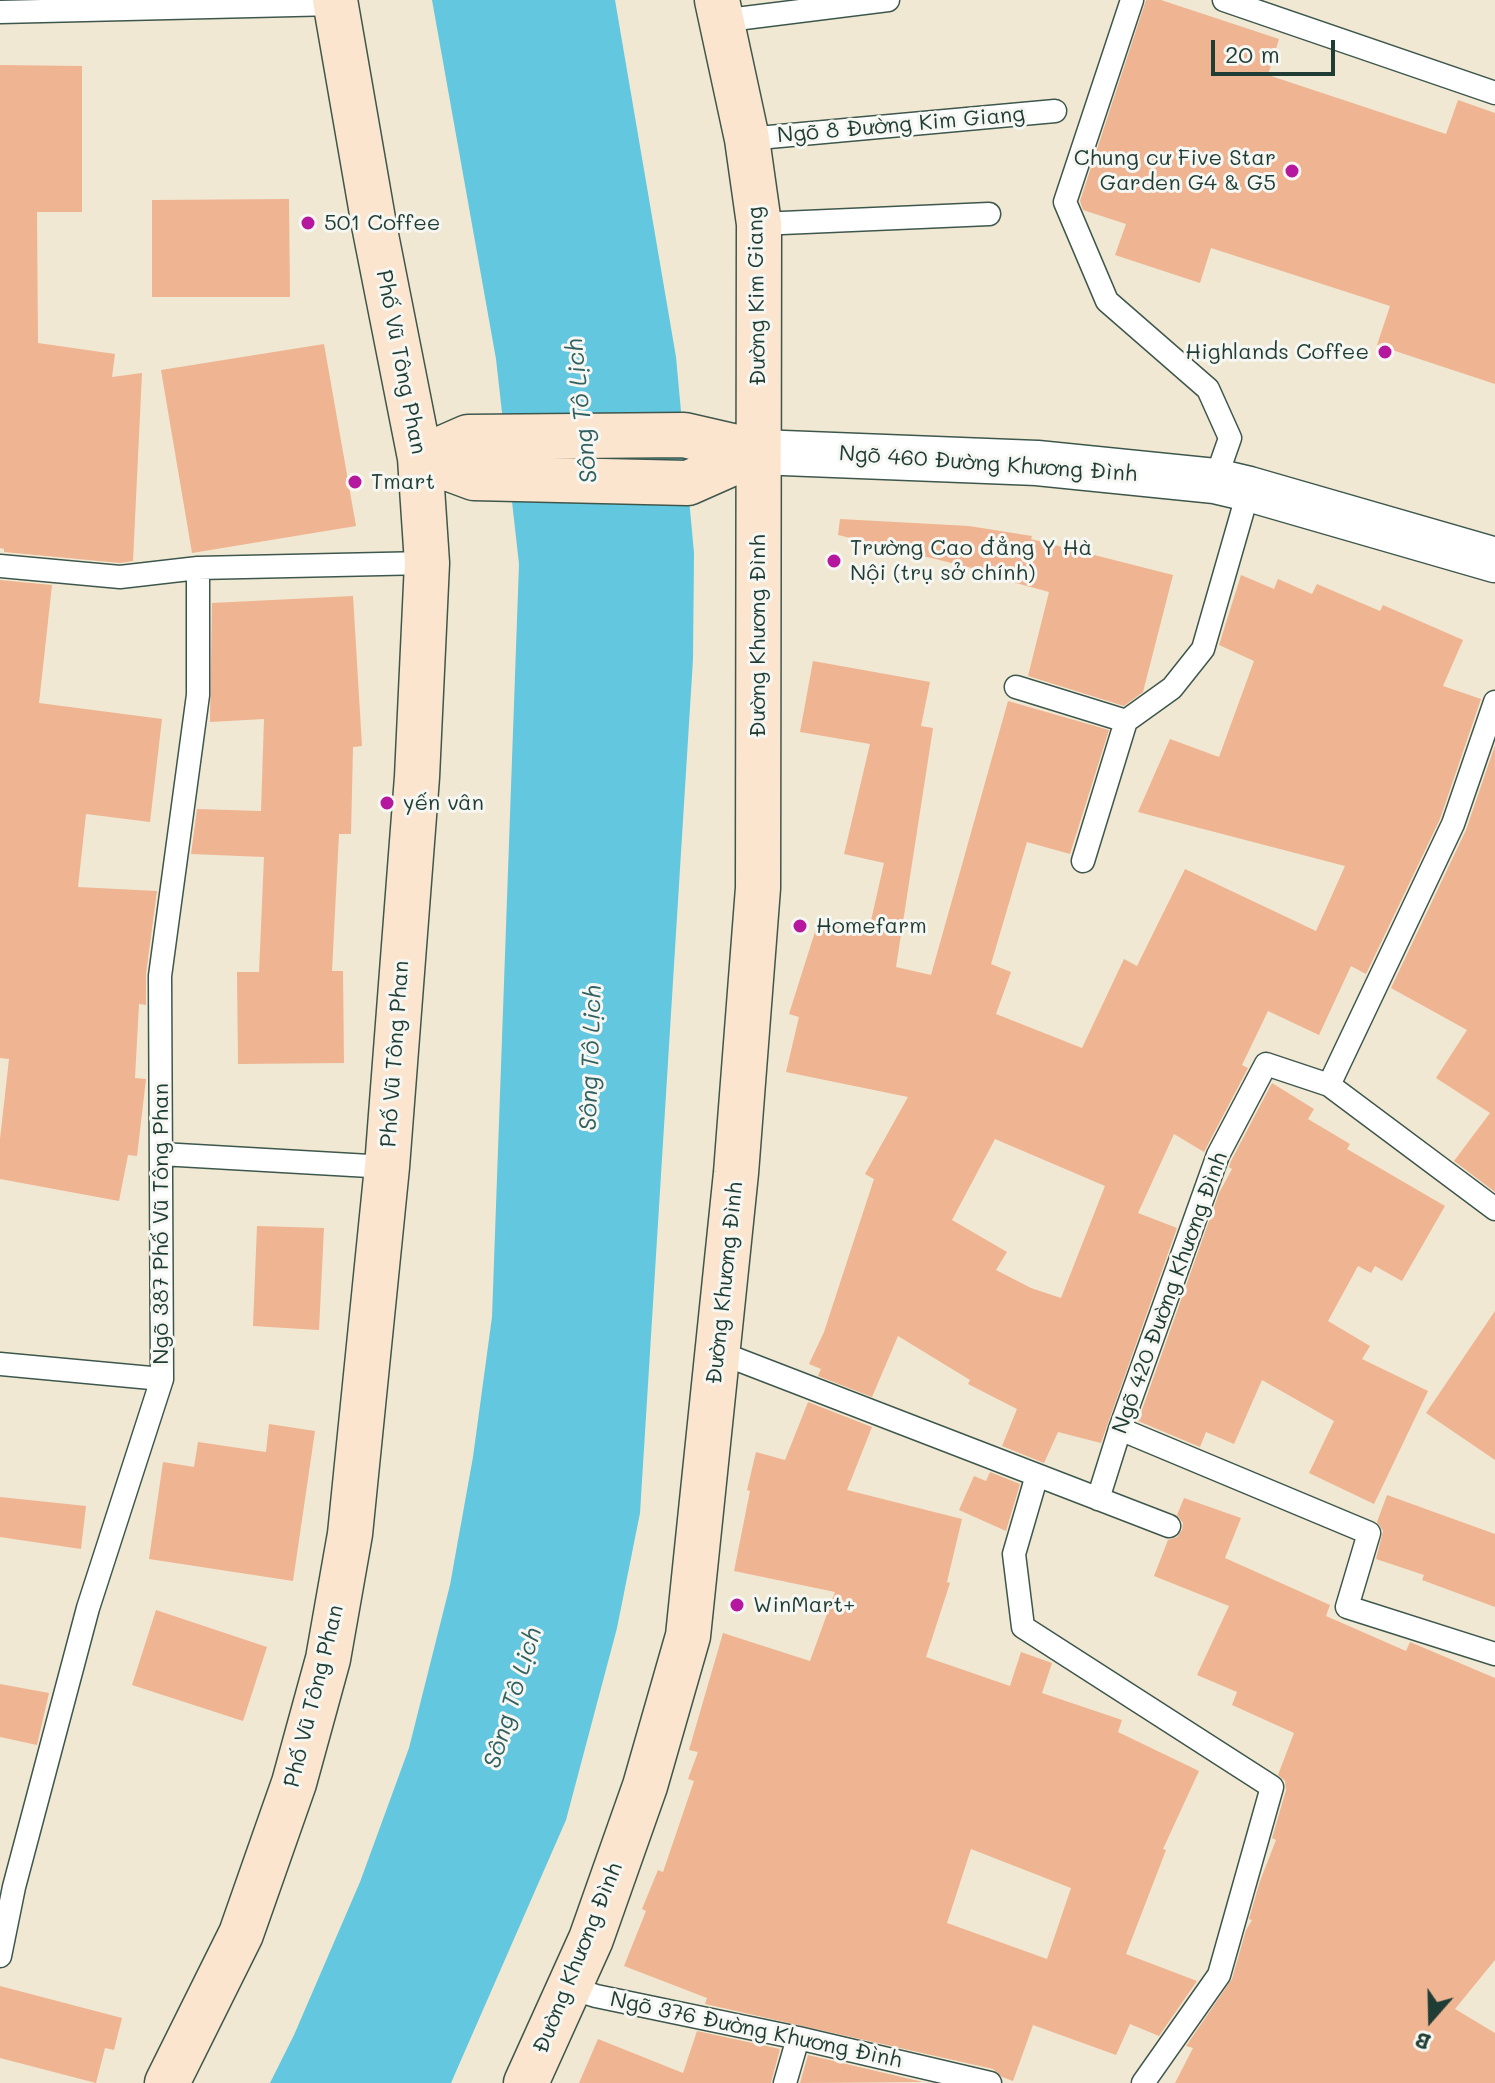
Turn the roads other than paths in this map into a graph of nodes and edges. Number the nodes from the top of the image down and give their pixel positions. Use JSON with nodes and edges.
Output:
{"nodes":[{"id":1,"x":888,"y":0,"type":"edge"},
{"id":2,"x":1132,"y":0,"type":"edge"},
{"id":3,"x":1224,"y":0,"type":"edge"},
{"id":4,"x":335,"y":2,"type":"edge"},
{"id":5,"x":718,"y":10,"type":"edge"},
{"id":6,"x":0,"y":12,"type":"edge"},
{"id":7,"x":1495,"y":93,"type":"edge"},
{"id":8,"x":1055,"y":111,"type":"dead end"},
{"id":9,"x":747,"y":139,"type":"junction"},
{"id":10,"x":989,"y":214,"type":"dead end"},
{"id":11,"x":759,"y":224,"type":"junction"},
{"id":12,"x":758,"y":452,"type":"junction"},
{"id":13,"x":420,"y":458,"type":"junction"},
{"id":14,"x":471,"y":458,"type":"junction"},
{"id":15,"x":1232,"y":485,"type":"junction"},
{"id":16,"x":1495,"y":560,"type":"edge"},
{"id":17,"x":427,"y":563,"type":"junction"},
{"id":18,"x":0,"y":566,"type":"edge"},
{"id":19,"x":198,"y":568,"type":"junction"},
{"id":20,"x":1016,"y":687,"type":"dead end"},
{"id":21,"x":1495,"y":702,"type":"edge"},
{"id":22,"x":1126,"y":721,"type":"junction"},
{"id":23,"x":1083,"y":861,"type":"dead end"},
{"id":24,"x":1329,"y":1085,"type":"junction"},
{"id":25,"x":161,"y":1154,"type":"junction"},
{"id":26,"x":387,"y":1167,"type":"junction"},
{"id":27,"x":1495,"y":1209,"type":"edge"},
{"id":28,"x":718,"y":1352,"type":"junction"},
{"id":29,"x":0,"y":1364,"type":"edge"},
{"id":30,"x":162,"y":1379,"type":"junction"},
{"id":31,"x":1120,"y":1429,"type":"junction"},
{"id":32,"x":1037,"y":1475,"type":"junction"},
{"id":33,"x":1098,"y":1499,"type":"junction"},
{"id":34,"x":1169,"y":1526,"type":"dead end"},
{"id":35,"x":1495,"y":1654,"type":"edge"},
{"id":36,"x":0,"y":1956,"type":"edge"},
{"id":37,"x":568,"y":1987,"type":"junction"},
{"id":38,"x":798,"y":2038,"type":"junction"},
{"id":39,"x":980,"y":2081,"type":"edge"},
{"id":40,"x":167,"y":2083,"type":"edge"},
{"id":41,"x":526,"y":2083,"type":"edge"},
{"id":42,"x":785,"y":2083,"type":"edge"},
{"id":43,"x":1143,"y":2083,"type":"edge"}],
"edges":[{"from":1,"to":5,"type":"lane"},
{"from":2,"to":15,"type":"lane"},
{"from":3,"to":7,"type":"lane"},
{"from":4,"to":6,"type":"lane"},
{"from":4,"to":13,"type":"main road","name":"Phố Vũ Tông Phan"},
{"from":5,"to":9,"type":"main road","name":"Đường Kim Giang"},
{"from":8,"to":9,"type":"lane","name":"Ngõ 8 Đường Kim Giang"},
{"from":9,"to":11,"type":"main road","name":"Đường Kim Giang"},
{"from":10,"to":11,"type":"lane"},
{"from":11,"to":12,"type":"main road","name":"Đường Kim Giang"},
{"from":12,"to":14,"type":"main road"},
{"from":12,"to":14,"type":"main road"},
{"from":12,"to":15,"type":"street","name":"Ngõ 460 Đường Khương Đình"},
{"from":12,"to":28,"type":"main road","name":"Đường Khương Đình"},
{"from":13,"to":14,"type":"main road"},
{"from":13,"to":17,"type":"main road","name":"Phố Vũ Tông Phan"},
{"from":15,"to":16,"type":"street","name":"Ngõ 460 Đường Khương Đình"},
{"from":15,"to":22,"type":"lane"},
{"from":17,"to":19,"type":"lane"},
{"from":17,"to":26,"type":"main road","name":"Phố Vũ Tông Phan"},
{"from":18,"to":19,"type":"lane"},
{"from":19,"to":25,"type":"lane","name":"Ngõ 387 Phố Vũ Tông Phan"},
{"from":20,"to":22,"type":"lane"},
{"from":21,"to":24,"type":"lane"},
{"from":22,"to":23,"type":"lane"},
{"from":24,"to":27,"type":"lane"},
{"from":24,"to":31,"type":"lane","name":"Ngõ 420 Đường Khương Đình"},
{"from":25,"to":26,"type":"lane"},
{"from":25,"to":30,"type":"lane","name":"Ngõ 387 Phố Vũ Tông Phan"},
{"from":26,"to":40,"type":"main road","name":"Phố Vũ Tông Phan"},
{"from":28,"to":32,"type":"lane"},
{"from":28,"to":37,"type":"main road","name":"Đường Khương Đình"},
{"from":29,"to":30,"type":"lane"},
{"from":30,"to":36,"type":"lane","name":"Ngõ 387 Phố Vũ Tông Phan"},
{"from":31,"to":33,"type":"lane","name":"Ngõ 420 Đường Khương Đình"},
{"from":31,"to":35,"type":"lane"},
{"from":32,"to":33,"type":"lane"},
{"from":32,"to":43,"type":"lane"},
{"from":33,"to":34,"type":"lane"},
{"from":37,"to":38,"type":"lane","name":"Ngõ 376 Đường Khương Đình"},
{"from":37,"to":41,"type":"main road","name":"Đường Khương Đình"},
{"from":38,"to":39,"type":"lane","name":"Ngõ 376 Đường Khương Đình"},
{"from":38,"to":42,"type":"lane"}]}
